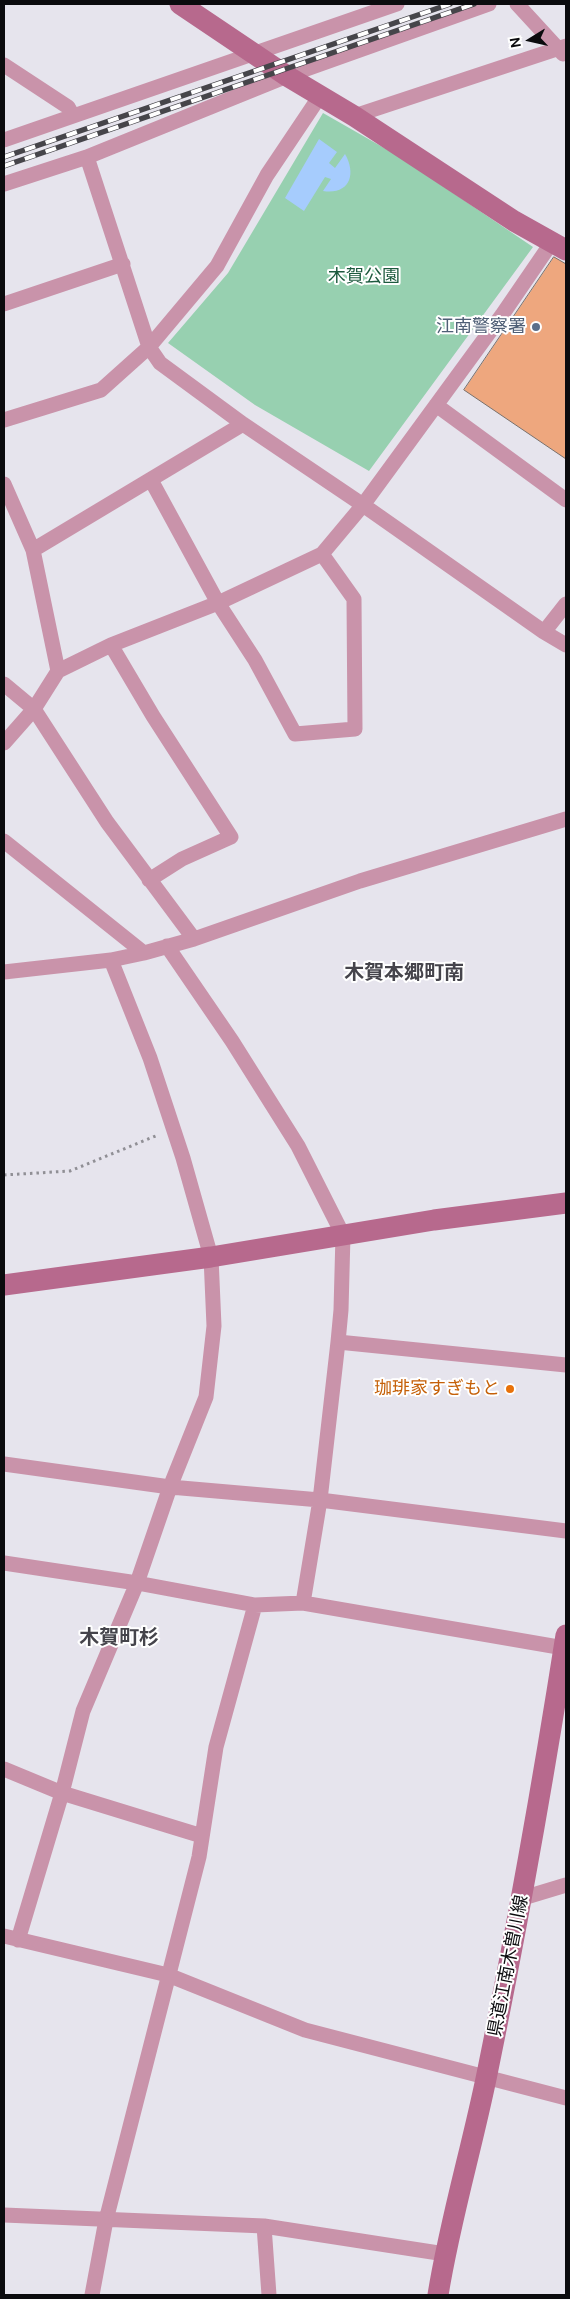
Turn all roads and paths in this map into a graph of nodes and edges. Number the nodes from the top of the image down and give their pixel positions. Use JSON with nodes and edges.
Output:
{"nodes":[{"id":1,"x":180,"y":4,"type":"edge"},
{"id":2,"x":397,"y":4,"type":"edge"},
{"id":3,"x":489,"y":4,"type":"edge"},
{"id":4,"x":517,"y":4,"type":"edge"},
{"id":5,"x":563,"y":51,"type":"edge"},
{"id":6,"x":254,"y":53,"type":"junction"},
{"id":7,"x":4,"y":65,"type":"edge"},
{"id":8,"x":287,"y":76,"type":"junction"},
{"id":9,"x":320,"y":96,"type":"junction"},
{"id":10,"x":73,"y":116,"type":"junction"},
{"id":11,"x":354,"y":116,"type":"junction"},
{"id":12,"x":4,"y":140,"type":"edge"},
{"id":13,"x":87,"y":157,"type":"junction"},
{"id":14,"x":4,"y":184,"type":"edge"},
{"id":15,"x":559,"y":246,"type":"edge"},
{"id":16,"x":123,"y":264,"type":"junction"},
{"id":17,"x":4,"y":304,"type":"edge"},
{"id":18,"x":149,"y":347,"type":"junction"},
{"id":19,"x":436,"y":405,"type":"junction"},
{"id":20,"x":4,"y":420,"type":"edge"},
{"id":21,"x":243,"y":424,"type":"junction"},
{"id":22,"x":151,"y":480,"type":"junction"},
{"id":23,"x":4,"y":484,"type":"edge"},
{"id":24,"x":566,"y":500,"type":"edge"},
{"id":25,"x":363,"y":505,"type":"junction"},
{"id":26,"x":33,"y":550,"type":"junction"},
{"id":27,"x":322,"y":554,"type":"junction"},
{"id":28,"x":218,"y":603,"type":"junction"},
{"id":29,"x":566,"y":604,"type":"edge"},
{"id":30,"x":544,"y":632,"type":"junction"},
{"id":31,"x":111,"y":645,"type":"junction"},
{"id":32,"x":566,"y":645,"type":"edge"},
{"id":33,"x":58,"y":671,"type":"junction"},
{"id":34,"x":4,"y":684,"type":"edge"},
{"id":35,"x":34,"y":709,"type":"junction"},
{"id":36,"x":4,"y":743,"type":"edge"},
{"id":37,"x":566,"y":819,"type":"edge"},
{"id":38,"x":4,"y":841,"type":"edge"},
{"id":39,"x":149,"y":880,"type":"junction"},
{"id":40,"x":194,"y":940,"type":"junction"},
{"id":41,"x":167,"y":946,"type":"junction"},
{"id":42,"x":144,"y":953,"type":"junction"},
{"id":43,"x":111,"y":960,"type":"junction"},
{"id":44,"x":4,"y":972,"type":"edge"},
{"id":45,"x":174,"y":1128,"type":"junction"},
{"id":46,"x":4,"y":1175,"type":"edge"},
{"id":47,"x":566,"y":1203,"type":"edge"},
{"id":48,"x":343,"y":1235,"type":"junction"},
{"id":49,"x":211,"y":1257,"type":"junction"},
{"id":50,"x":4,"y":1286,"type":"edge"},
{"id":51,"x":338,"y":1342,"type":"junction"},
{"id":52,"x":566,"y":1365,"type":"edge"},
{"id":53,"x":4,"y":1464,"type":"edge"},
{"id":54,"x":170,"y":1487,"type":"junction"},
{"id":55,"x":320,"y":1500,"type":"junction"},
{"id":56,"x":566,"y":1531,"type":"edge"},
{"id":57,"x":4,"y":1563,"type":"edge"},
{"id":58,"x":137,"y":1583,"type":"junction"},
{"id":59,"x":304,"y":1603,"type":"junction"},
{"id":60,"x":255,"y":1605,"type":"junction"},
{"id":61,"x":565,"y":1642,"type":"edge"},
{"id":62,"x":4,"y":1770,"type":"edge"},
{"id":63,"x":62,"y":1793,"type":"junction"},
{"id":64,"x":202,"y":1836,"type":"junction"},
{"id":65,"x":566,"y":1885,"type":"edge"},
{"id":66,"x":523,"y":1898,"type":"junction"},
{"id":67,"x":11,"y":1938,"type":"edge"},
{"id":68,"x":168,"y":1975,"type":"junction"},
{"id":69,"x":486,"y":2077,"type":"junction"},
{"id":70,"x":566,"y":2098,"type":"edge"},
{"id":71,"x":4,"y":2215,"type":"edge"},
{"id":72,"x":106,"y":2220,"type":"junction"},
{"id":73,"x":264,"y":2226,"type":"junction"},
{"id":74,"x":445,"y":2254,"type":"junction"},
{"id":75,"x":92,"y":2295,"type":"edge"},
{"id":76,"x":269,"y":2295,"type":"edge"},
{"id":77,"x":438,"y":2295,"type":"edge"}],
"edges":[{"from":1,"to":6,"type":"street"},
{"from":2,"to":6,"type":"street"},
{"from":3,"to":8,"type":"street"},
{"from":4,"to":5,"type":"street"},
{"from":5,"to":11,"type":"street"},
{"from":6,"to":8,"type":"street"},
{"from":6,"to":10,"type":"street"},
{"from":7,"to":10,"type":"street"},
{"from":8,"to":9,"type":"street"},
{"from":8,"to":13,"type":"street"},
{"from":9,"to":11,"type":"street"},
{"from":9,"to":18,"type":"street"},
{"from":10,"to":12,"type":"street"},
{"from":11,"to":15,"type":"street"},
{"from":13,"to":14,"type":"street"},
{"from":13,"to":16,"type":"street"},
{"from":15,"to":19,"type":"street"},
{"from":16,"to":17,"type":"street"},
{"from":16,"to":18,"type":"street"},
{"from":18,"to":20,"type":"street"},
{"from":18,"to":21,"type":"street"},
{"from":19,"to":24,"type":"street"},
{"from":19,"to":25,"type":"street"},
{"from":21,"to":22,"type":"street"},
{"from":21,"to":25,"type":"street"},
{"from":22,"to":26,"type":"street"},
{"from":22,"to":28,"type":"street"},
{"from":23,"to":26,"type":"street"},
{"from":25,"to":27,"type":"street"},
{"from":25,"to":30,"type":"street"},
{"from":26,"to":33,"type":"street"},
{"from":27,"to":28,"type":"street"},
{"from":27,"to":28,"type":"street"},
{"from":28,"to":31,"type":"street"},
{"from":29,"to":30,"type":"street"},
{"from":30,"to":32,"type":"street"},
{"from":31,"to":33,"type":"street"},
{"from":31,"to":39,"type":"street"},
{"from":33,"to":35,"type":"street"},
{"from":34,"to":35,"type":"street"},
{"from":35,"to":36,"type":"street"},
{"from":35,"to":39,"type":"street"},
{"from":37,"to":40,"type":"street"},
{"from":38,"to":42,"type":"street"},
{"from":39,"to":40,"type":"street"},
{"from":40,"to":41,"type":"street"},
{"from":41,"to":42,"type":"street"},
{"from":41,"to":48,"type":"street"},
{"from":42,"to":43,"type":"street"},
{"from":43,"to":44,"type":"street"},
{"from":43,"to":45,"type":"street"},
{"from":45,"to":46,"type":"path"},
{"from":45,"to":49,"type":"street"},
{"from":47,"to":48,"type":"street"},
{"from":48,"to":49,"type":"street"},
{"from":48,"to":51,"type":"street"},
{"from":49,"to":50,"type":"street"},
{"from":49,"to":54,"type":"street"},
{"from":51,"to":52,"type":"street"},
{"from":51,"to":55,"type":"street"},
{"from":53,"to":54,"type":"street"},
{"from":54,"to":55,"type":"street"},
{"from":54,"to":58,"type":"street"},
{"from":55,"to":56,"type":"street"},
{"from":55,"to":59,"type":"street"},
{"from":57,"to":58,"type":"street"},
{"from":58,"to":60,"type":"street"},
{"from":58,"to":63,"type":"street"},
{"from":59,"to":60,"type":"street"},
{"from":59,"to":61,"type":"street"},
{"from":60,"to":64,"type":"street"},
{"from":61,"to":66,"type":"street","name":"県道江南木曽川線"},
{"from":62,"to":63,"type":"street"},
{"from":63,"to":64,"type":"street"},
{"from":63,"to":67,"type":"street"},
{"from":64,"to":68,"type":"street"},
{"from":65,"to":66,"type":"street"},
{"from":66,"to":69,"type":"street","name":"県道江南木曽川線"},
{"from":67,"to":68,"type":"street"},
{"from":68,"to":69,"type":"street"},
{"from":68,"to":72,"type":"street"},
{"from":69,"to":70,"type":"street"},
{"from":69,"to":74,"type":"street","name":"県道江南木曽川線"},
{"from":71,"to":72,"type":"street"},
{"from":72,"to":73,"type":"street"},
{"from":72,"to":75,"type":"street"},
{"from":73,"to":74,"type":"street"},
{"from":73,"to":76,"type":"street"},
{"from":74,"to":77,"type":"street","name":"県道江南木曽川線"}]}
